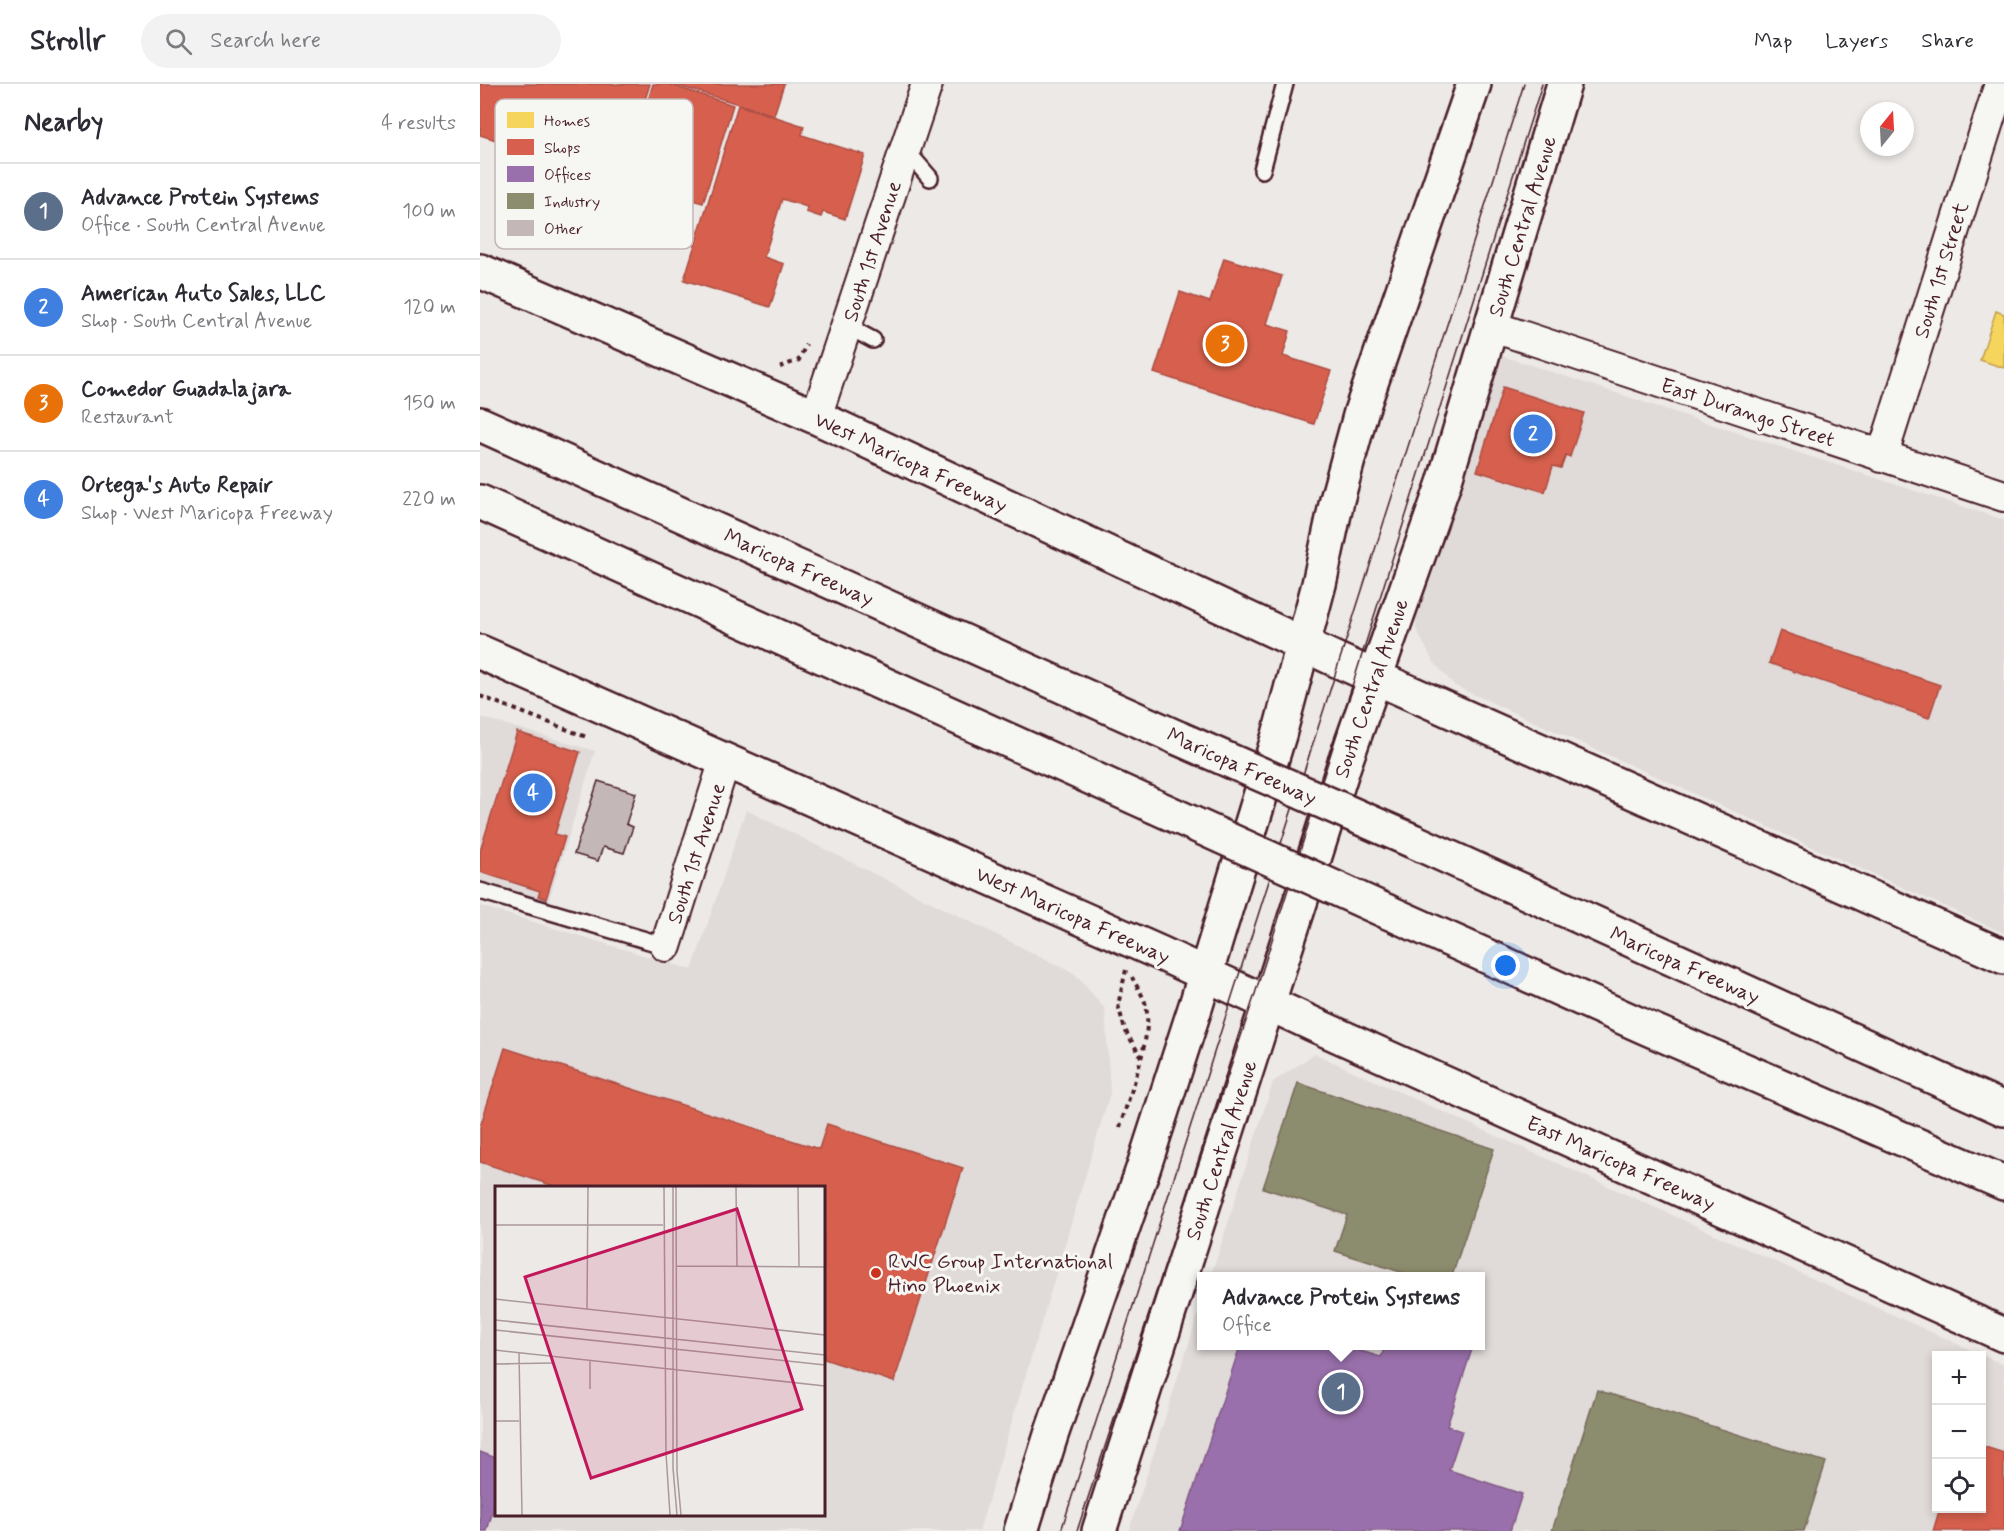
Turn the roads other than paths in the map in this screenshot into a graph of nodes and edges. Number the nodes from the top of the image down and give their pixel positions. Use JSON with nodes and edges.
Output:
{"nodes":[{"id":1,"x":927,"y":84,"type":"edge"},
{"id":2,"x":1285,"y":84,"type":"edge"},
{"id":3,"x":1474,"y":84,"type":"edge"},
{"id":4,"x":1564,"y":84,"type":"edge"},
{"id":5,"x":2000,"y":84,"type":"edge"},
{"id":6,"x":905,"y":149,"type":"junction"},
{"id":7,"x":1262,"y":170,"type":"dead end"},
{"id":8,"x":930,"y":178,"type":"dead end"},
{"id":9,"x":480,"y":271,"type":"edge"},
{"id":10,"x":847,"y":326,"type":"junction"},
{"id":11,"x":1491,"y":327,"type":"junction"},
{"id":12,"x":873,"y":340,"type":"dead end"},
{"id":13,"x":816,"y":417,"type":"junction"},
{"id":14,"x":480,"y":424,"type":"edge"},
{"id":15,"x":1882,"y":457,"type":"junction"},
{"id":16,"x":2004,"y":495,"type":"edge"},
{"id":17,"x":480,"y":502,"type":"edge"},
{"id":18,"x":1303,"y":644,"type":"junction"},
{"id":19,"x":480,"y":652,"type":"edge"},
{"id":20,"x":1374,"y":676,"type":"junction"},
{"id":21,"x":725,"y":760,"type":"junction"},
{"id":22,"x":480,"y":891,"type":"edge"},
{"id":23,"x":666,"y":946,"type":"joint"},
{"id":24,"x":2004,"y":957,"type":"edge"},
{"id":25,"x":1205,"y":974,"type":"junction"},
{"id":26,"x":1238,"y":989,"type":"joint"},
{"id":27,"x":1268,"y":1003,"type":"junction"},
{"id":28,"x":2004,"y":1109,"type":"edge"},
{"id":29,"x":2004,"y":1183,"type":"edge"},
{"id":30,"x":2004,"y":1335,"type":"edge"},
{"id":31,"x":1021,"y":1531,"type":"edge"},
{"id":32,"x":1099,"y":1531,"type":"edge"}],
"edges":[{"from":1,"to":6,"type":"street","name":"South 1st Avenue"},
{"from":2,"to":7,"type":"lane"},
{"from":3,"to":18,"type":"main road"},
{"from":4,"to":11,"type":"main road","name":"South Central Avenue"},
{"from":5,"to":15,"type":"street","name":"South 1st Street"},
{"from":6,"to":8,"type":"lane"},
{"from":6,"to":10,"type":"street","name":"South 1st Avenue"},
{"from":9,"to":13,"type":"main road","name":"West Maricopa Freeway"},
{"from":10,"to":12,"type":"lane"},
{"from":10,"to":13,"type":"street","name":"South 1st Avenue"},
{"from":11,"to":15,"type":"street","name":"East Durango Street"},
{"from":11,"to":20,"type":"main road","name":"South Central Avenue"},
{"from":13,"to":18,"type":"main road","name":"West Maricopa Freeway"},
{"from":14,"to":28,"type":"main road","name":"Maricopa Freeway","bridge":true},
{"from":15,"to":16,"type":"street","name":"East Durango Street"},
{"from":17,"to":29,"type":"main road","bridge":true},
{"from":18,"to":20,"type":"main road","name":"West Maricopa Freeway"},
{"from":18,"to":25,"type":"main road"},
{"from":19,"to":21,"type":"main road","name":"West Maricopa Freeway"},
{"from":20,"to":24,"type":"main road"},
{"from":20,"to":27,"type":"main road","name":"South Central Avenue"},
{"from":21,"to":23,"type":"street","name":"South 1st Avenue"},
{"from":21,"to":25,"type":"main road","name":"West Maricopa Freeway"},
{"from":22,"to":23,"type":"lane"},
{"from":25,"to":26,"type":"main road","name":"West Maricopa Freeway"},
{"from":25,"to":31,"type":"main road"},
{"from":26,"to":27,"type":"main road","name":"East Maricopa Freeway"},
{"from":27,"to":30,"type":"main road","name":"East Maricopa Freeway"},
{"from":27,"to":32,"type":"main road","name":"South Central Avenue"}]}
